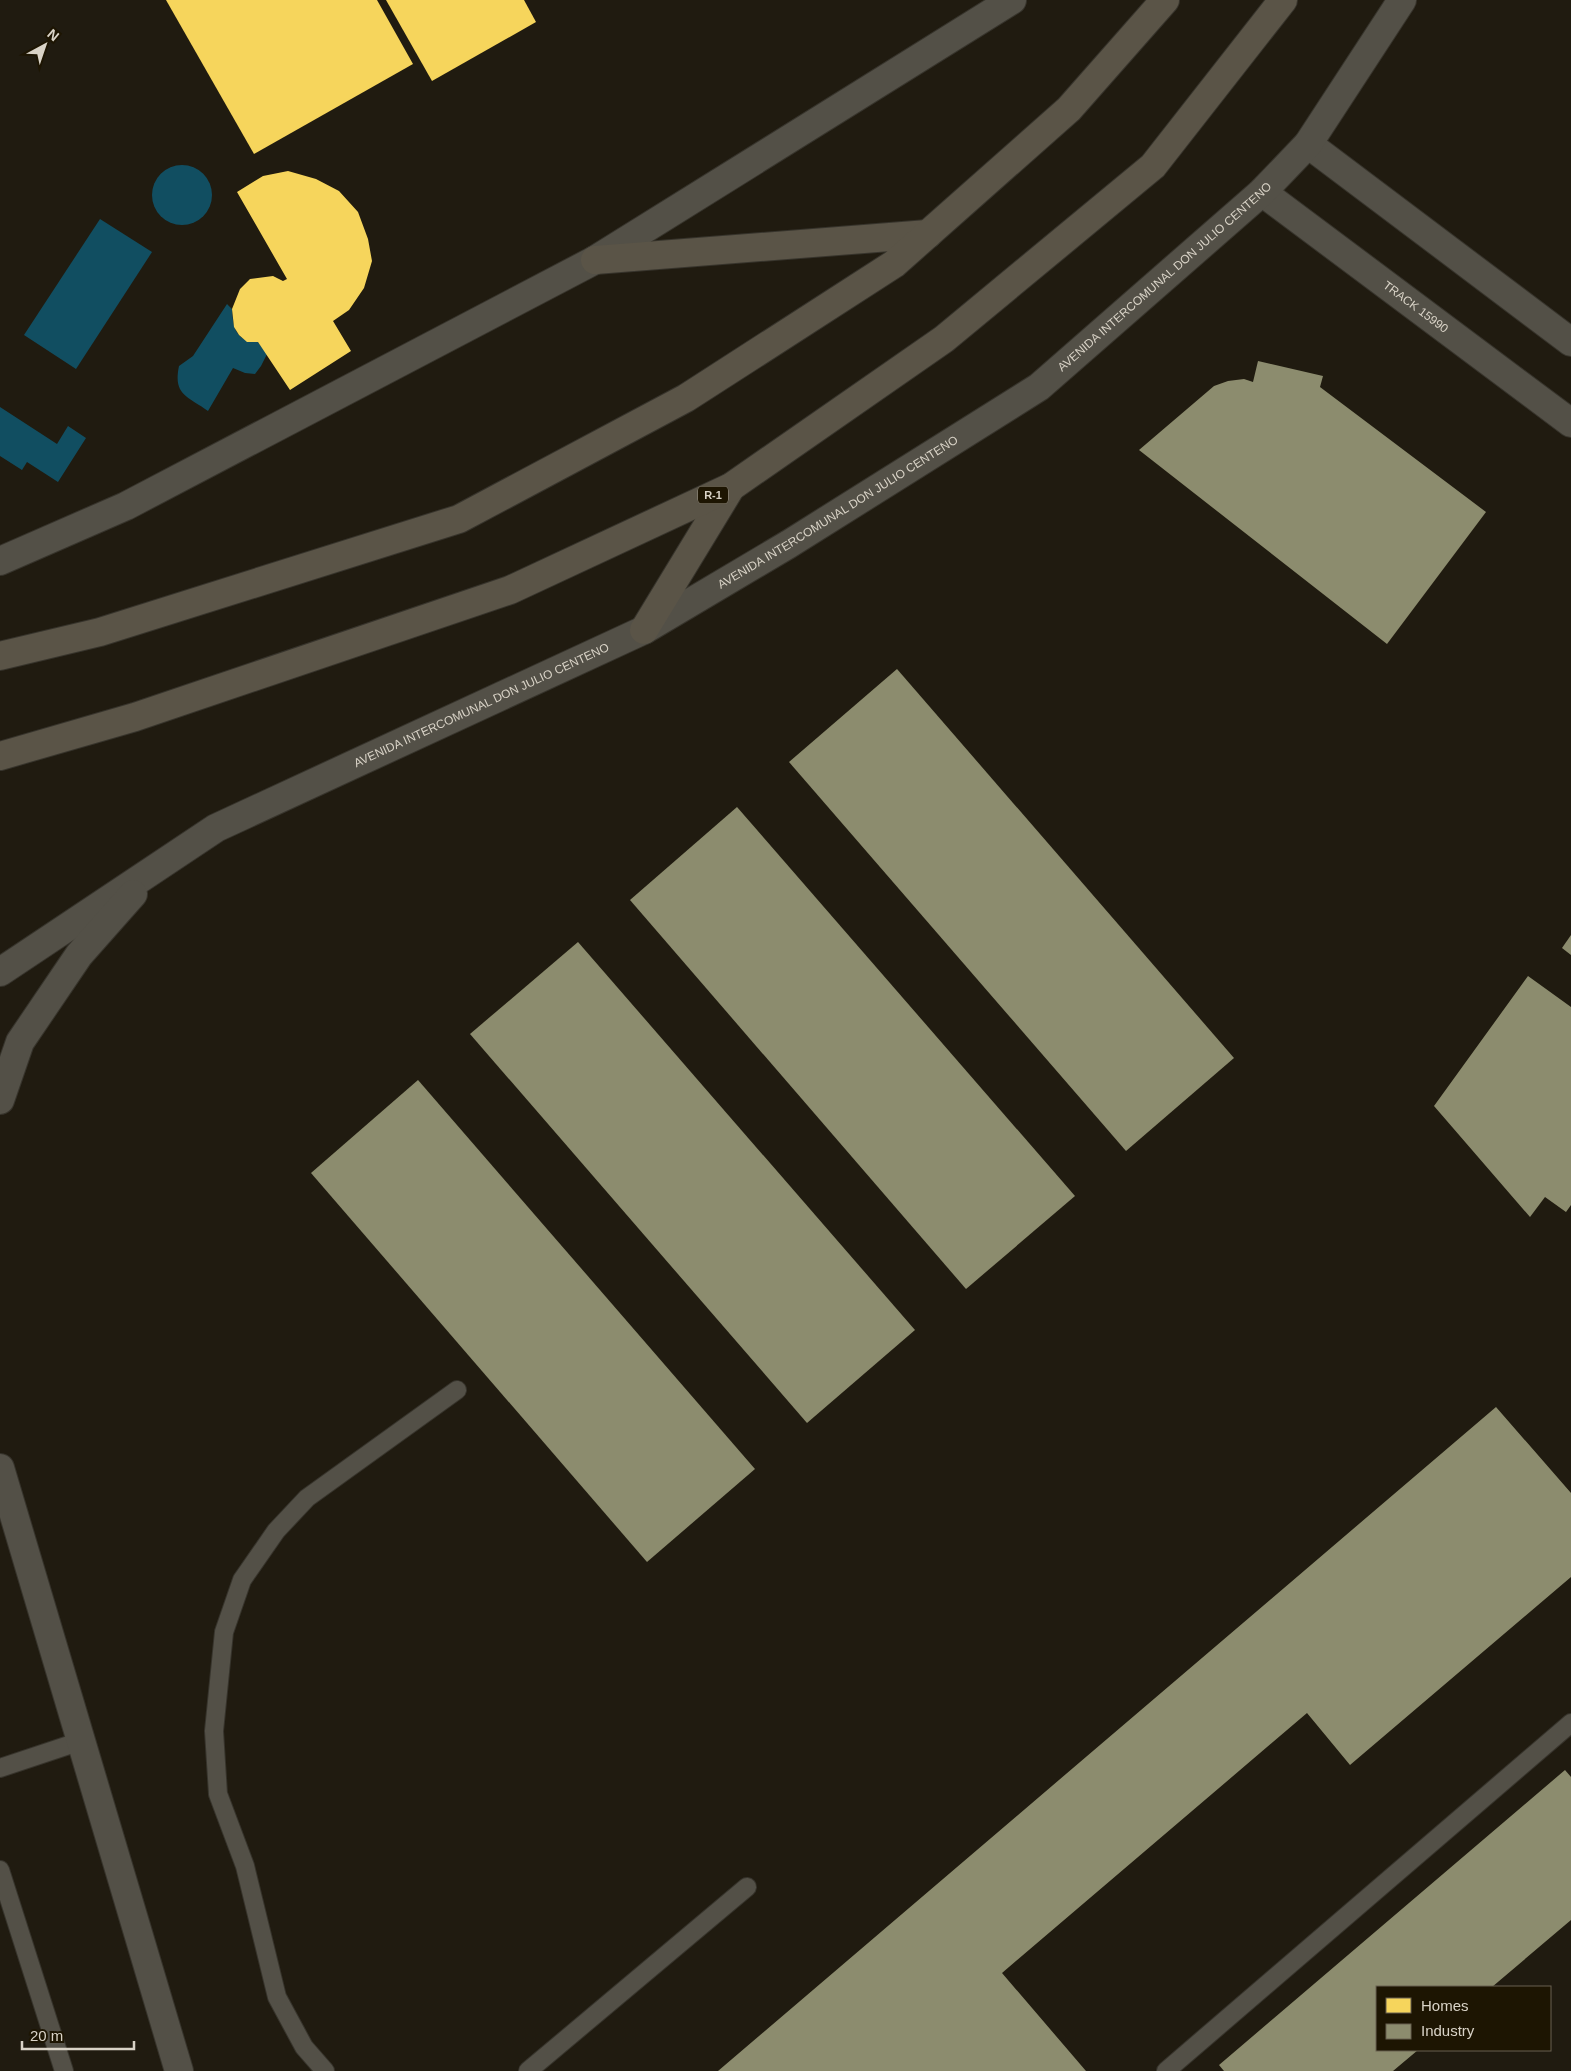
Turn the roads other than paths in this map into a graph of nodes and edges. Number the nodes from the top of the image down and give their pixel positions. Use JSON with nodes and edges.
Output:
{"nodes":[{"id":1,"x":1012,"y":0,"type":"edge"},
{"id":2,"x":1165,"y":0,"type":"edge"},
{"id":3,"x":1283,"y":0,"type":"edge"},
{"id":4,"x":1402,"y":0,"type":"edge"},
{"id":5,"x":1308,"y":144,"type":"junction"},
{"id":6,"x":1262,"y":192,"type":"junction"},
{"id":7,"x":928,"y":234,"type":"junction"},
{"id":8,"x":596,"y":260,"type":"junction"},
{"id":9,"x":1571,"y":342,"type":"edge"},
{"id":10,"x":1571,"y":423,"type":"edge"},
{"id":11,"x":732,"y":487,"type":"junction"},
{"id":12,"x":0,"y":561,"type":"edge"},
{"id":13,"x":644,"y":630,"type":"junction"},
{"id":14,"x":0,"y":656,"type":"edge"},
{"id":15,"x":0,"y":756,"type":"edge"},
{"id":16,"x":155,"y":868,"type":"junction"},
{"id":17,"x":0,"y":972,"type":"edge"},
{"id":18,"x":0,"y":1100,"type":"edge"},
{"id":19,"x":457,"y":1390,"type":"dead end"},
{"id":20,"x":0,"y":1468,"type":"edge"},
{"id":21,"x":1571,"y":1723,"type":"edge"},
{"id":22,"x":80,"y":1741,"type":"junction"},
{"id":23,"x":0,"y":1768,"type":"edge"},
{"id":24,"x":0,"y":1870,"type":"edge"},
{"id":25,"x":747,"y":1887,"type":"dead end"},
{"id":26,"x":64,"y":2071,"type":"edge"},
{"id":27,"x":178,"y":2071,"type":"edge"},
{"id":28,"x":325,"y":2071,"type":"edge"},
{"id":29,"x":528,"y":2071,"type":"edge"},
{"id":30,"x":1166,"y":2071,"type":"edge"}],
"edges":[{"from":1,"to":8,"type":"street"},
{"from":2,"to":7,"type":"main road"},
{"from":3,"to":11,"type":"main road","number":"R-1"},
{"from":4,"to":5,"type":"street","name":"AVENIDA INTERCOMUNAL DON JULIO CENTENO"},
{"from":5,"to":6,"type":"street","name":"AVENIDA INTERCOMUNAL DON JULIO CENTENO"},
{"from":5,"to":9,"type":"street"},
{"from":6,"to":10,"type":"street","name":"TRACK 15990"},
{"from":6,"to":13,"type":"street","name":"AVENIDA INTERCOMUNAL DON JULIO CENTENO"},
{"from":7,"to":8,"type":"main road"},
{"from":7,"to":14,"type":"main road"},
{"from":8,"to":12,"type":"street"},
{"from":11,"to":13,"type":"main road"},
{"from":11,"to":15,"type":"main road","number":"R-1"},
{"from":13,"to":16,"type":"street","name":"AVENIDA INTERCOMUNAL DON JULIO CENTENO"},
{"from":16,"to":17,"type":"street","name":"AVENIDA INTERCOMUNAL DON JULIO CENTENO"},
{"from":16,"to":18,"type":"street"},
{"from":19,"to":28,"type":"lane"},
{"from":20,"to":22,"type":"street"},
{"from":21,"to":30,"type":"lane"},
{"from":22,"to":23,"type":"lane"},
{"from":22,"to":27,"type":"street"},
{"from":24,"to":26,"type":"lane"},
{"from":25,"to":29,"type":"lane"}]}
